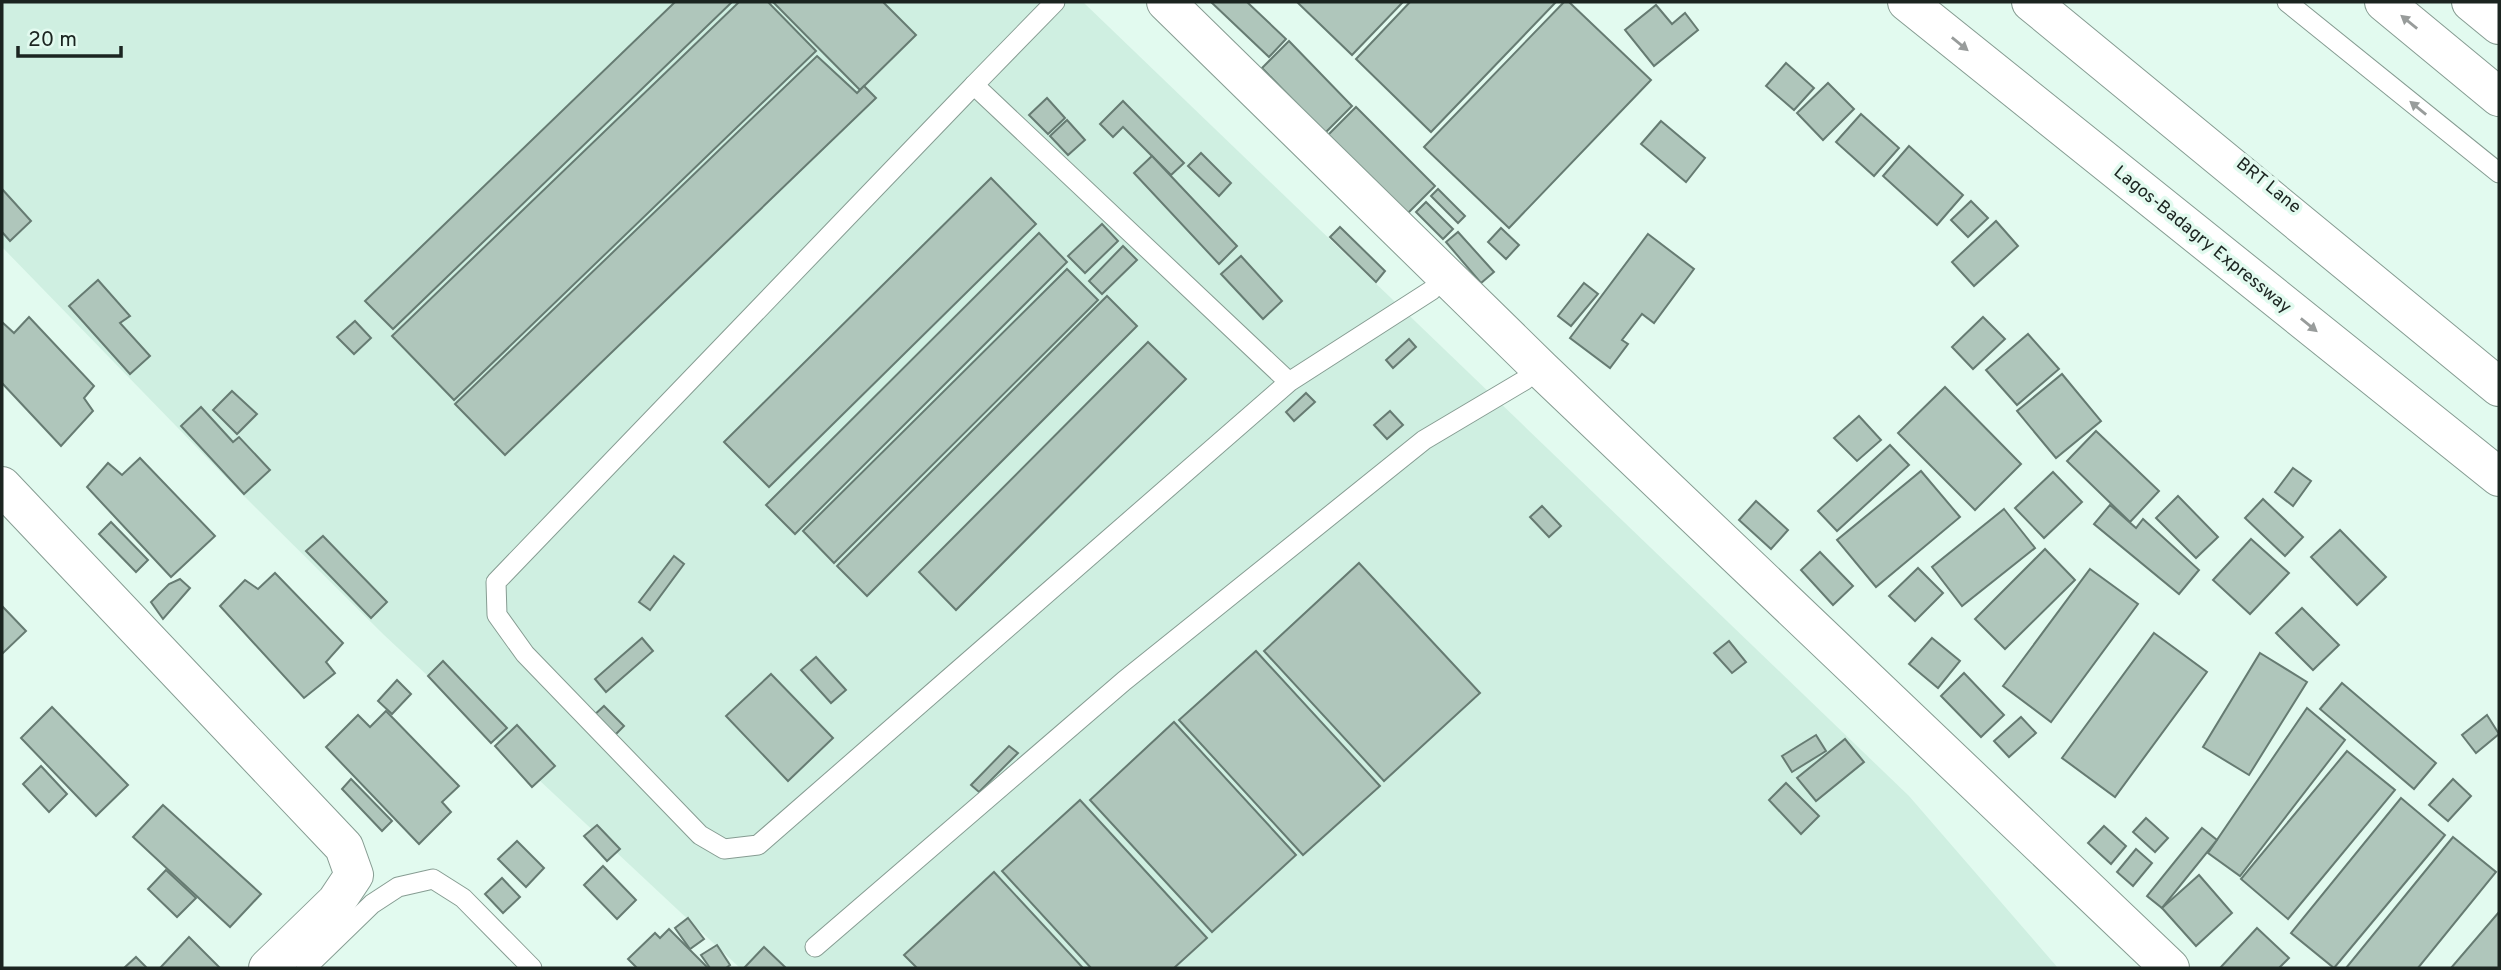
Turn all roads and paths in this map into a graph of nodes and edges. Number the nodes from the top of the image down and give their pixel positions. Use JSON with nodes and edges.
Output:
{"nodes":[{"id":1,"x":1055,"y":2,"type":"edge"},
{"id":2,"x":1138,"y":2,"type":"edge"},
{"id":3,"x":1167,"y":2,"type":"edge"},
{"id":4,"x":1906,"y":2,"type":"edge"},
{"id":5,"x":2031,"y":2,"type":"edge"},
{"id":6,"x":2040,"y":2,"type":"edge"},
{"id":7,"x":2287,"y":2,"type":"edge"},
{"id":8,"x":2384,"y":2,"type":"edge"},
{"id":9,"x":2471,"y":2,"type":"edge"},
{"id":10,"x":2499,"y":25,"type":"edge"},
{"id":11,"x":974,"y":85,"type":"junction"},
{"id":12,"x":2499,"y":97,"type":"edge"},
{"id":13,"x":2499,"y":173,"type":"edge"},
{"id":14,"x":1432,"y":289,"type":"junction"},
{"id":15,"x":2499,"y":365,"type":"edge"},
{"id":16,"x":1525,"y":380,"type":"junction"},
{"id":17,"x":1289,"y":382,"type":"junction"},
{"id":18,"x":2499,"y":387,"type":"edge"},
{"id":19,"x":2499,"y":477,"type":"edge"},
{"id":20,"x":2,"y":486,"type":"edge"},
{"id":21,"x":815,"y":947,"type":"dead end"},
{"id":22,"x":268,"y":968,"type":"edge"},
{"id":23,"x":306,"y":968,"type":"edge"},
{"id":24,"x":532,"y":968,"type":"edge"},
{"id":25,"x":2141,"y":968,"type":"edge"},
{"id":26,"x":2169,"y":968,"type":"edge"}],
"edges":[{"from":1,"to":11,"type":"lane"},
{"from":2,"to":14,"type":"main road"},
{"from":3,"to":26,"type":"main road"},
{"from":4,"to":19,"type":"main road","name":"Lagos-Badagry Expressway","one_way":true},
{"from":5,"to":18,"type":"main road"},
{"from":6,"to":15,"type":"lane","name":"BRT Lane"},
{"from":13,"to":7,"type":"lane","one_way":true},
{"from":12,"to":8,"type":"main road","one_way":true},
{"from":9,"to":10,"type":"main road"},
{"from":11,"to":17,"type":"lane"},
{"from":11,"to":17,"type":"lane"},
{"from":14,"to":16,"type":"main road"},
{"from":14,"to":17,"type":"lane"},
{"from":16,"to":21,"type":"lane"},
{"from":16,"to":25,"type":"main road"},
{"from":20,"to":22,"type":"main road"},
{"from":23,"to":24,"type":"lane"}]}
